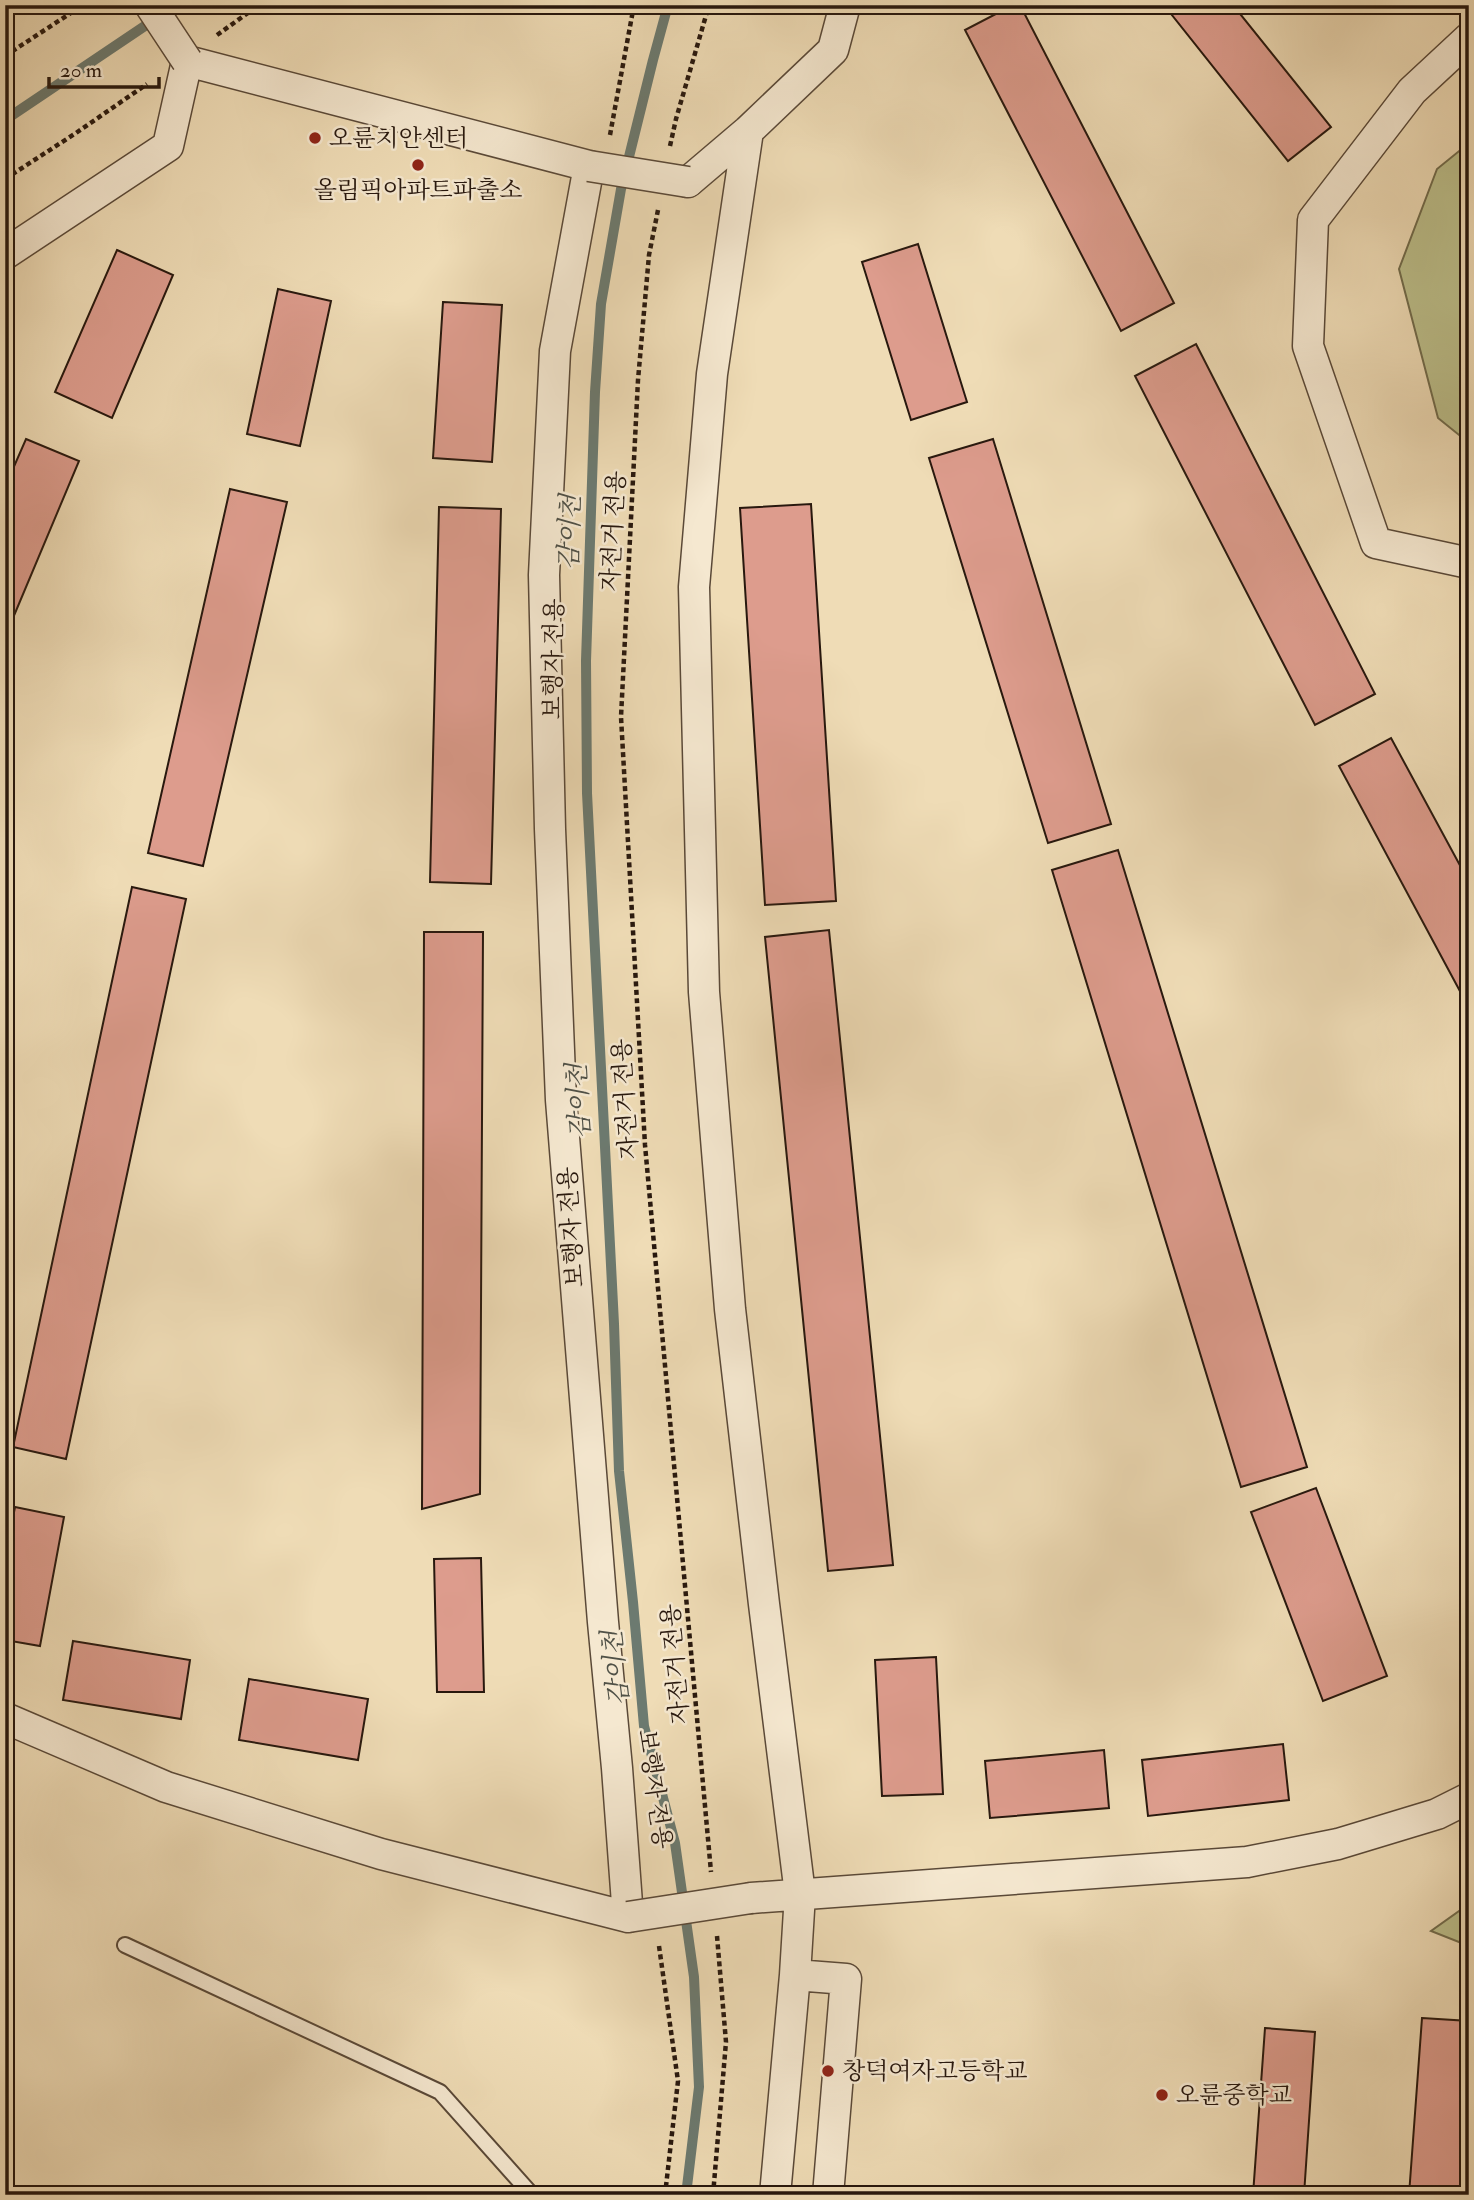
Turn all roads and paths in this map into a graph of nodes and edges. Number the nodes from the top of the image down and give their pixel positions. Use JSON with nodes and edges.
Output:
{"nodes":[{"id":1,"x":83,"y":5,"type":"edge"},
{"id":2,"x":150,"y":5,"type":"edge"},
{"id":3,"x":259,"y":5,"type":"edge"},
{"id":4,"x":634,"y":5,"type":"edge"},
{"id":5,"x":709,"y":5,"type":"edge"},
{"id":6,"x":845,"y":5,"type":"edge"},
{"id":7,"x":214,"y":37,"type":"dead end"},
{"id":8,"x":1469,"y":38,"type":"edge"},
{"id":9,"x":5,"y":56,"type":"edge"},
{"id":10,"x":187,"y":61,"type":"junction"},
{"id":11,"x":156,"y":77,"type":"dead end"},
{"id":12,"x":748,"y":131,"type":"junction"},
{"id":13,"x":670,"y":146,"type":"dead end"},
{"id":14,"x":598,"y":157,"type":"junction"},
{"id":15,"x":5,"y":179,"type":"edge"},
{"id":16,"x":660,"y":200,"type":"dead end"},
{"id":17,"x":5,"y":254,"type":"edge"},
{"id":18,"x":1469,"y":563,"type":"edge"},
{"id":19,"x":5,"y":1718,"type":"edge"},
{"id":20,"x":1469,"y":1798,"type":"edge"},
{"id":21,"x":712,"y":1876,"type":"dead end"},
{"id":22,"x":800,"y":1894,"type":"junction"},
{"id":23,"x":628,"y":1917,"type":"junction"},
{"id":24,"x":716,"y":1931,"type":"dead end"},
{"id":25,"x":659,"y":1943,"type":"dead end"},
{"id":26,"x":125,"y":1945,"type":"dead end"},
{"id":27,"x":795,"y":1975,"type":"junction"},
{"id":28,"x":532,"y":2195,"type":"edge"},
{"id":29,"x":665,"y":2195,"type":"edge"},
{"id":30,"x":713,"y":2195,"type":"edge"},
{"id":31,"x":775,"y":2195,"type":"edge"},
{"id":32,"x":828,"y":2195,"type":"edge"}],
"edges":[{"from":1,"to":9,"type":"path"},
{"from":2,"to":10,"type":"street","bridge":true},
{"from":3,"to":7,"type":"path"},
{"from":4,"to":14,"type":"path"},
{"from":5,"to":13,"type":"path"},
{"from":6,"to":12,"type":"street"},
{"from":8,"to":18,"type":"street"},
{"from":10,"to":14,"type":"street"},
{"from":10,"to":17,"type":"street"},
{"from":11,"to":15,"type":"path"},
{"from":12,"to":14,"type":"street","bridge":true},
{"from":12,"to":22,"type":"street"},
{"from":14,"to":23,"type":"street"},
{"from":16,"to":21,"type":"path","name":"자전거 전용"},
{"from":19,"to":23,"type":"street"},
{"from":20,"to":22,"type":"street"},
{"from":22,"to":23,"type":"street","bridge":true},
{"from":22,"to":27,"type":"street"},
{"from":24,"to":30,"type":"path"},
{"from":25,"to":29,"type":"path"},
{"from":26,"to":28,"type":"lane"},
{"from":27,"to":31,"type":"street"},
{"from":27,"to":32,"type":"street"}]}
